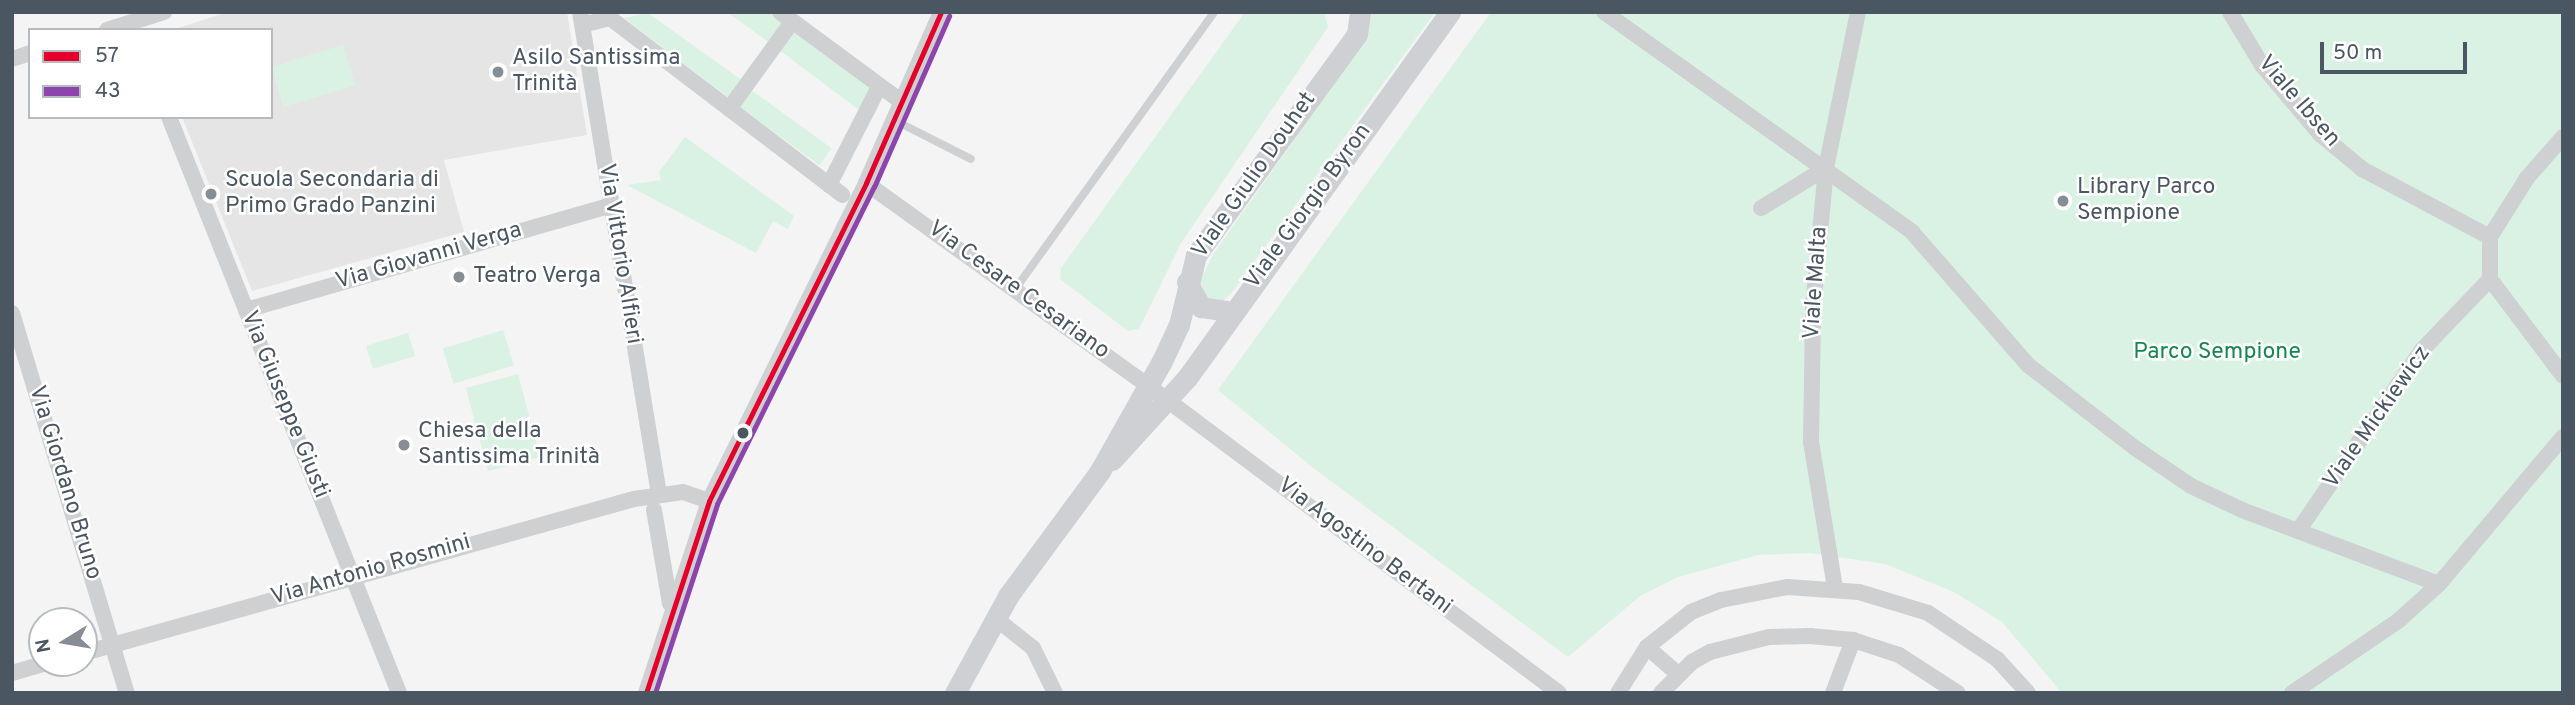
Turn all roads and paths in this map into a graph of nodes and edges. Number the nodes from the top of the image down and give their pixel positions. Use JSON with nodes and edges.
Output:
{"nodes":[{"id":1,"x":164,"y":12,"type":"edge"},
{"id":2,"x":942,"y":12,"type":"edge"},
{"id":3,"x":1214,"y":12,"type":"edge"},
{"id":4,"x":1360,"y":12,"type":"edge"},
{"id":5,"x":1450,"y":12,"type":"edge"},
{"id":6,"x":1604,"y":12,"type":"edge"},
{"id":7,"x":1858,"y":12,"type":"edge"},
{"id":8,"x":2230,"y":12,"type":"edge"},
{"id":9,"x":614,"y":15,"type":"edge"},
{"id":10,"x":585,"y":17,"type":"edge"},
{"id":11,"x":786,"y":17,"type":"edge"},
{"id":12,"x":130,"y":22,"type":"edge"},
{"id":13,"x":113,"y":28,"type":"edge"},
{"id":14,"x":879,"y":87,"type":"junction"},
{"id":15,"x":902,"y":103,"type":"junction"},
{"id":16,"x":729,"y":109,"type":"junction"},
{"id":17,"x":170,"y":119,"type":"edge"},
{"id":18,"x":894,"y":120,"type":"junction"},
{"id":19,"x":2563,"y":137,"type":"edge"},
{"id":20,"x":971,"y":159,"type":"dead end"},
{"id":21,"x":1826,"y":168,"type":"junction"},
{"id":22,"x":866,"y":183,"type":"junction"},
{"id":23,"x":611,"y":205,"type":"junction"},
{"id":24,"x":1761,"y":208,"type":"dead end"},
{"id":25,"x":2490,"y":237,"type":"junction"},
{"id":26,"x":2490,"y":279,"type":"junction"},
{"id":27,"x":1187,"y":282,"type":"junction"},
{"id":28,"x":1016,"y":288,"type":"junction"},
{"id":29,"x":246,"y":310,"type":"junction"},
{"id":30,"x":1231,"y":312,"type":"junction"},
{"id":31,"x":12,"y":313,"type":"edge"},
{"id":32,"x":2563,"y":376,"type":"edge"},
{"id":33,"x":1147,"y":385,"type":"junction"},
{"id":34,"x":1168,"y":400,"type":"junction"},
{"id":35,"x":2563,"y":437,"type":"edge"},
{"id":36,"x":1100,"y":471,"type":"junction"},
{"id":37,"x":709,"y":501,"type":"junction"},
{"id":38,"x":656,"y":502,"type":"junction"},
{"id":39,"x":2298,"y":531,"type":"junction"},
{"id":40,"x":352,"y":576,"type":"junction"},
{"id":41,"x":2439,"y":584,"type":"junction"},
{"id":42,"x":1835,"y":588,"type":"junction"},
{"id":43,"x":671,"y":607,"type":"junction"},
{"id":44,"x":995,"y":618,"type":"junction"},
{"id":45,"x":1853,"y":640,"type":"junction"},
{"id":46,"x":113,"y":645,"type":"junction"},
{"id":47,"x":1647,"y":647,"type":"junction"},
{"id":48,"x":98,"y":649,"type":"edge"},
{"id":49,"x":1678,"y":674,"type":"junction"},
{"id":50,"x":127,"y":693,"type":"edge"},
{"id":51,"x":399,"y":693,"type":"edge"},
{"id":52,"x":646,"y":693,"type":"edge"},
{"id":53,"x":955,"y":693,"type":"edge"},
{"id":54,"x":1055,"y":693,"type":"edge"},
{"id":55,"x":1559,"y":693,"type":"edge"},
{"id":56,"x":1618,"y":693,"type":"edge"},
{"id":57,"x":1661,"y":693,"type":"edge"},
{"id":58,"x":1833,"y":693,"type":"edge"},
{"id":59,"x":1958,"y":693,"type":"edge"},
{"id":60,"x":2028,"y":693,"type":"edge"},
{"id":61,"x":2292,"y":693,"type":"edge"}],
"edges":[{"from":1,"to":12,"type":"street"},
{"from":2,"to":15,"type":"street"},
{"from":3,"to":28,"type":"lane"},
{"from":4,"to":27,"type":"main road","name":"Viale Giulio Douhet"},
{"from":5,"to":30,"type":"main road","name":"Viale Giorgio Byron"},
{"from":6,"to":21,"type":"street"},
{"from":7,"to":21,"type":"street","name":"Viale Malta"},
{"from":8,"to":25,"type":"street","name":"Viale Ibsen"},
{"from":9,"to":10,"type":"street"},
{"from":9,"to":16,"type":"street"},
{"from":10,"to":23,"type":"street","name":"Via Vittorio Alfieri"},
{"from":11,"to":14,"type":"street"},
{"from":11,"to":16,"type":"street"},
{"from":12,"to":13,"type":"street"},
{"from":14,"to":15,"type":"street"},
{"from":14,"to":16,"type":"street"},
{"from":15,"to":18,"type":"street"},
{"from":17,"to":29,"type":"street","name":"Via Giuseppe Giusti"},
{"from":18,"to":20,"type":"lane"},
{"from":18,"to":22,"type":"street"},
{"from":19,"to":25,"type":"street"},
{"from":21,"to":24,"type":"street"},
{"from":21,"to":39,"type":"street"},
{"from":21,"to":42,"type":"street","name":"Viale Malta"},
{"from":22,"to":28,"type":"street","name":"Via Cesare Cesariano"},
{"from":22,"to":37,"type":"street"},
{"from":23,"to":29,"type":"street","name":"Via Giovanni Verga"},
{"from":23,"to":38,"type":"street","name":"Via Vittorio Alfieri"},
{"from":25,"to":26,"type":"street"},
{"from":26,"to":32,"type":"street"},
{"from":26,"to":39,"type":"street","name":"Viale Mickiewicz"},
{"from":27,"to":30,"type":"main road"},
{"from":27,"to":33,"type":"main road","name":"Viale Giulio Douhet"},
{"from":28,"to":33,"type":"street","name":"Via Cesare Cesariano"},
{"from":29,"to":40,"type":"street","name":"Via Giuseppe Giusti"},
{"from":30,"to":34,"type":"main road","name":"Viale Giorgio Byron"},
{"from":31,"to":46,"type":"street","name":"Via Giordano Bruno"},
{"from":33,"to":34,"type":"street","name":"Via Cesare Cesariano"},
{"from":33,"to":36,"type":"main road","name":"Viale Giulio Douhet"},
{"from":34,"to":36,"type":"main road","name":"Viale Giorgio Byron"},
{"from":34,"to":55,"type":"street","name":"Via Agostino Bertani"},
{"from":35,"to":41,"type":"street"},
{"from":36,"to":44,"type":"main road"},
{"from":37,"to":38,"type":"street","name":"Via Antonio Rosmini"},
{"from":37,"to":43,"type":"street"},
{"from":38,"to":40,"type":"street","name":"Via Antonio Rosmini"},
{"from":38,"to":43,"type":"street","name":"Via Vittorio Alfieri"},
{"from":39,"to":41,"type":"street"},
{"from":40,"to":46,"type":"street","name":"Via Antonio Rosmini"},
{"from":40,"to":51,"type":"street","name":"Via Giuseppe Giusti"},
{"from":41,"to":61,"type":"street"},
{"from":42,"to":47,"type":"street"},
{"from":42,"to":60,"type":"street"},
{"from":43,"to":52,"type":"street"},
{"from":44,"to":53,"type":"main road"},
{"from":44,"to":54,"type":"street"},
{"from":45,"to":49,"type":"street"},
{"from":45,"to":58,"type":"street"},
{"from":45,"to":59,"type":"street"},
{"from":46,"to":48,"type":"street","name":"Via Antonio Rosmini"},
{"from":46,"to":50,"type":"street","name":"Via Giordano Bruno"},
{"from":47,"to":49,"type":"street"},
{"from":47,"to":56,"type":"street"},
{"from":49,"to":57,"type":"street"}]}
